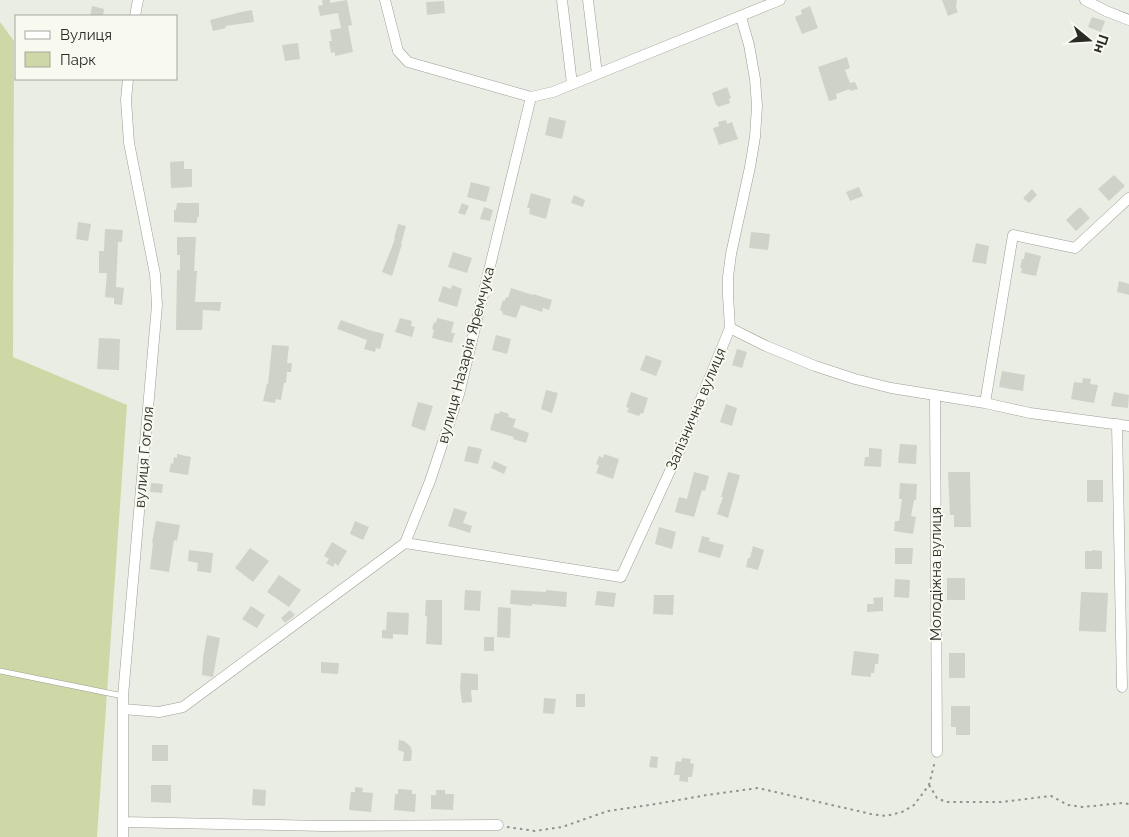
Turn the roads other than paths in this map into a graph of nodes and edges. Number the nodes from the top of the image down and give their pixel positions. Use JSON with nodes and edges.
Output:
{"nodes":[{"id":1,"x":138,"y":0,"type":"edge"},
{"id":2,"x":385,"y":0,"type":"edge"},
{"id":3,"x":562,"y":0,"type":"edge"},
{"id":4,"x":588,"y":0,"type":"edge"},
{"id":5,"x":780,"y":0,"type":"edge"},
{"id":6,"x":1085,"y":0,"type":"edge"},
{"id":7,"x":756,"y":5,"type":"edge"},
{"id":8,"x":135,"y":15,"type":"edge"},
{"id":9,"x":741,"y":17,"type":"junction"},
{"id":10,"x":1129,"y":20,"type":"edge"},
{"id":11,"x":597,"y":74,"type":"junction"},
{"id":12,"x":128,"y":80,"type":"edge"},
{"id":13,"x":572,"y":84,"type":"junction"},
{"id":14,"x":531,"y":97,"type":"junction"},
{"id":15,"x":1129,"y":198,"type":"edge"},
{"id":16,"x":730,"y":328,"type":"junction"},
{"id":17,"x":935,"y":396,"type":"junction"},
{"id":18,"x":985,"y":403,"type":"junction"},
{"id":19,"x":1117,"y":424,"type":"junction"},
{"id":20,"x":1129,"y":426,"type":"edge"},
{"id":21,"x":405,"y":542,"type":"junction"},
{"id":22,"x":0,"y":671,"type":"edge"},
{"id":23,"x":1122,"y":687,"type":"dead end"},
{"id":24,"x":123,"y":696,"type":"junction"},
{"id":25,"x":123,"y":709,"type":"junction"},
{"id":26,"x":937,"y":752,"type":"road end"},
{"id":27,"x":123,"y":822,"type":"junction"},
{"id":28,"x":498,"y":825,"type":"road end"},
{"id":29,"x":123,"y":837,"type":"edge"}],
"edges":[{"from":1,"to":8,"type":"street"},
{"from":2,"to":14,"type":"street"},
{"from":3,"to":13,"type":"street"},
{"from":4,"to":11,"type":"street"},
{"from":5,"to":7,"type":"street"},
{"from":6,"to":10,"type":"street"},
{"from":7,"to":9,"type":"street"},
{"from":9,"to":11,"type":"street"},
{"from":9,"to":16,"type":"street","name":"Залізнична вулиця"},
{"from":11,"to":13,"type":"street"},
{"from":12,"to":24,"type":"street","name":"вулиця Гоголя"},
{"from":13,"to":14,"type":"street"},
{"from":14,"to":21,"type":"street","name":"вулиця Назарія Яремчука"},
{"from":15,"to":18,"type":"street"},
{"from":16,"to":17,"type":"street"},
{"from":16,"to":21,"type":"street","name":"Залізнична вулиця"},
{"from":17,"to":18,"type":"street"},
{"from":17,"to":26,"type":"street","name":"Молодіжна вулиця"},
{"from":18,"to":19,"type":"street"},
{"from":19,"to":20,"type":"street"},
{"from":19,"to":23,"type":"street"},
{"from":21,"to":25,"type":"street"},
{"from":22,"to":24,"type":"lane"},
{"from":24,"to":25,"type":"street","name":"вулиця Гоголя"},
{"from":25,"to":27,"type":"street","name":"вулиця Гоголя"},
{"from":27,"to":28,"type":"street"},
{"from":27,"to":29,"type":"street","name":"вулиця Гоголя"}]}
